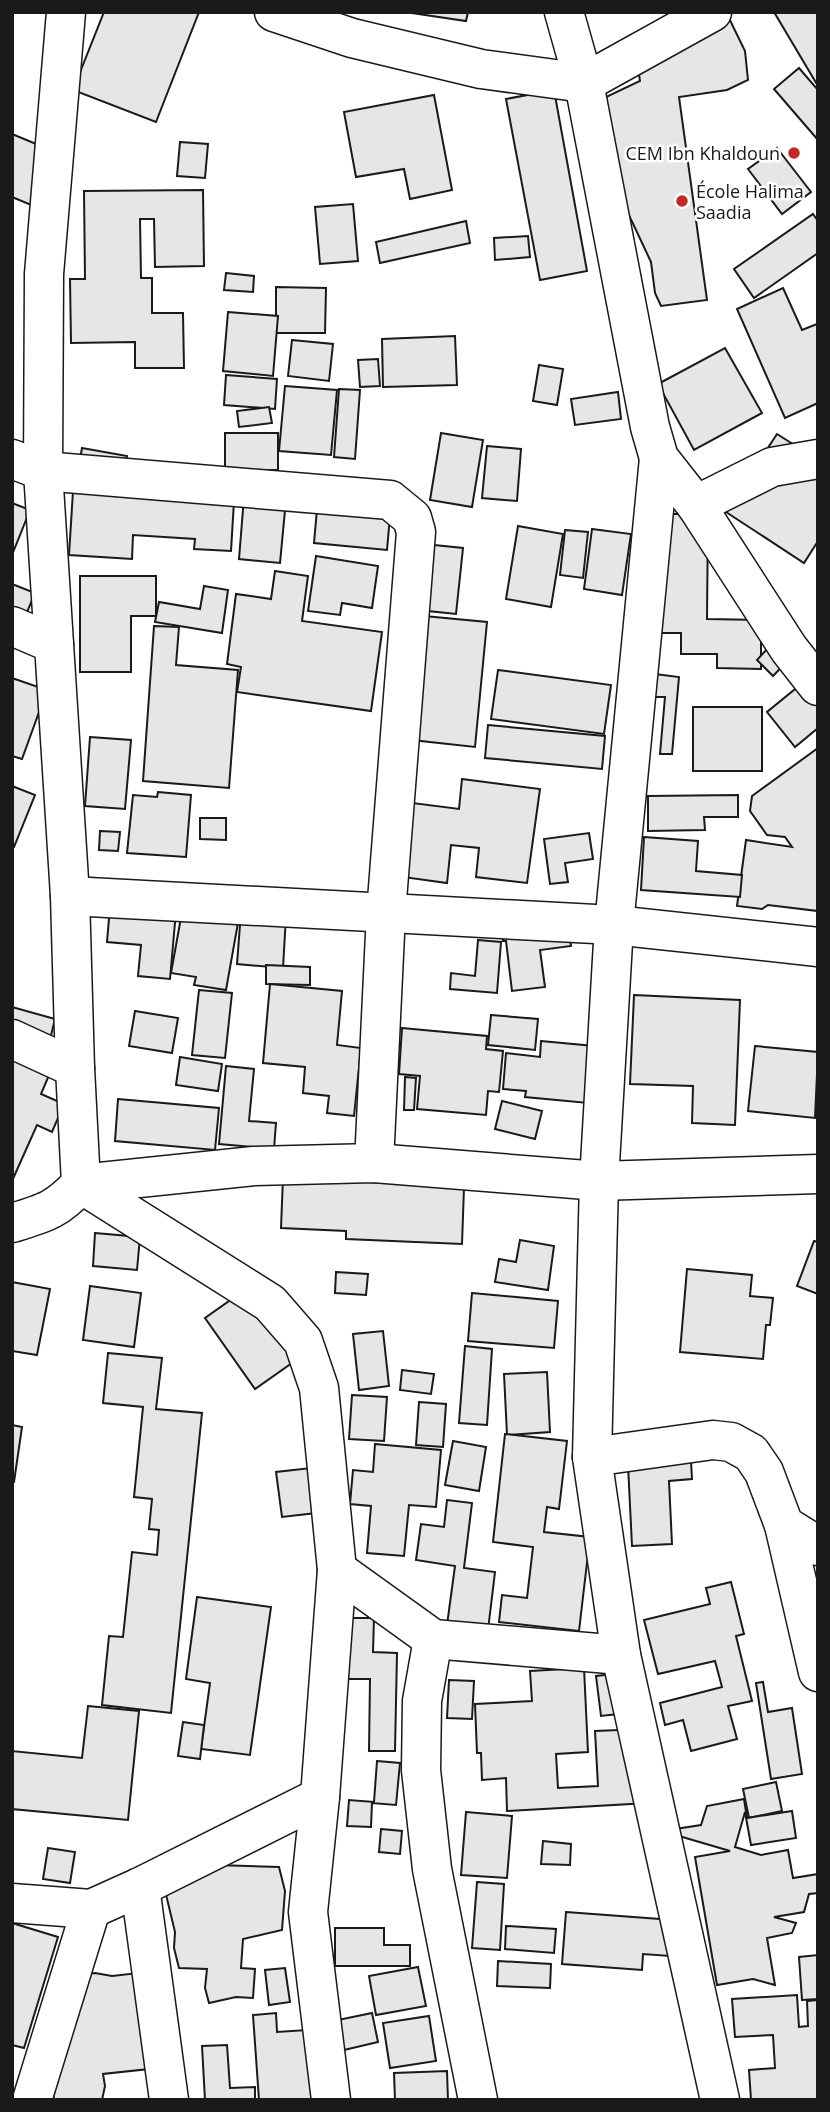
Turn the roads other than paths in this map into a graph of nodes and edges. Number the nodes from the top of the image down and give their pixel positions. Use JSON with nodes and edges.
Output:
{"nodes":[{"id":1,"x":66,"y":12,"type":"edge"},
{"id":2,"x":274,"y":12,"type":"edge"},
{"id":3,"x":564,"y":12,"type":"edge"},
{"id":4,"x":712,"y":12,"type":"edge"},
{"id":5,"x":584,"y":83,"type":"junction"},
{"id":6,"x":28,"y":268,"type":"edge"},
{"id":7,"x":659,"y":458,"type":"junction"},
{"id":8,"x":818,"y":459,"type":"edge"},
{"id":9,"x":28,"y":465,"type":"edge"},
{"id":10,"x":696,"y":505,"type":"junction"},
{"id":11,"x":12,"y":626,"type":"edge"},
{"id":12,"x":54,"y":644,"type":"junction"},
{"id":13,"x":818,"y":686,"type":"edge"},
{"id":14,"x":70,"y":896,"type":"junction"},
{"id":15,"x":386,"y":913,"type":"junction"},
{"id":16,"x":614,"y":925,"type":"junction"},
{"id":17,"x":818,"y":947,"type":"edge"},
{"id":18,"x":12,"y":1039,"type":"edge"},
{"id":19,"x":75,"y":1068,"type":"junction"},
{"id":20,"x":374,"y":1163,"type":"junction"},
{"id":21,"x":818,"y":1174,"type":"edge"},
{"id":22,"x":599,"y":1181,"type":"junction"},
{"id":23,"x":81,"y":1184,"type":"junction"},
{"id":24,"x":12,"y":1223,"type":"edge"},
{"id":25,"x":592,"y":1457,"type":"junction"},
{"id":26,"x":784,"y":1525,"type":"junction"},
{"id":27,"x":818,"y":1546,"type":"edge"},
{"id":28,"x":337,"y":1570,"type":"junction"},
{"id":29,"x":433,"y":1639,"type":"junction"},
{"id":30,"x":621,"y":1654,"type":"junction"},
{"id":31,"x":818,"y":1672,"type":"edge"},
{"id":32,"x":320,"y":1797,"type":"junction"},
{"id":33,"x":140,"y":1887,"type":"junction"},
{"id":34,"x":12,"y":1903,"type":"edge"},
{"id":35,"x":91,"y":1909,"type":"junction"},
{"id":36,"x":32,"y":2100,"type":"edge"},
{"id":37,"x":169,"y":2100,"type":"edge"},
{"id":38,"x":331,"y":2100,"type":"edge"},
{"id":39,"x":478,"y":2100,"type":"edge"},
{"id":40,"x":720,"y":2100,"type":"edge"}],
"edges":[{"from":1,"to":6,"type":"street"},
{"from":2,"to":5,"type":"street"},
{"from":3,"to":5,"type":"street"},
{"from":4,"to":5,"type":"street"},
{"from":5,"to":7,"type":"street"},
{"from":6,"to":9,"type":"street"},
{"from":7,"to":10,"type":"street"},
{"from":7,"to":16,"type":"street"},
{"from":8,"to":10,"type":"street"},
{"from":9,"to":12,"type":"street"},
{"from":9,"to":15,"type":"street"},
{"from":10,"to":13,"type":"street"},
{"from":11,"to":12,"type":"street"},
{"from":12,"to":14,"type":"street"},
{"from":14,"to":15,"type":"street"},
{"from":14,"to":19,"type":"street"},
{"from":15,"to":16,"type":"street"},
{"from":15,"to":20,"type":"street"},
{"from":16,"to":17,"type":"street"},
{"from":16,"to":22,"type":"street"},
{"from":18,"to":19,"type":"street"},
{"from":19,"to":23,"type":"street"},
{"from":20,"to":22,"type":"street"},
{"from":20,"to":23,"type":"street"},
{"from":21,"to":22,"type":"street"},
{"from":22,"to":25,"type":"street"},
{"from":23,"to":24,"type":"street"},
{"from":23,"to":28,"type":"street"},
{"from":25,"to":26,"type":"street"},
{"from":25,"to":30,"type":"street"},
{"from":26,"to":27,"type":"street"},
{"from":26,"to":31,"type":"street"},
{"from":28,"to":29,"type":"street"},
{"from":28,"to":32,"type":"street"},
{"from":29,"to":30,"type":"street"},
{"from":29,"to":39,"type":"street"},
{"from":30,"to":40,"type":"street"},
{"from":32,"to":33,"type":"street"},
{"from":32,"to":38,"type":"street"},
{"from":33,"to":35,"type":"street"},
{"from":33,"to":37,"type":"street"},
{"from":34,"to":35,"type":"street"},
{"from":35,"to":36,"type":"street"}]}
